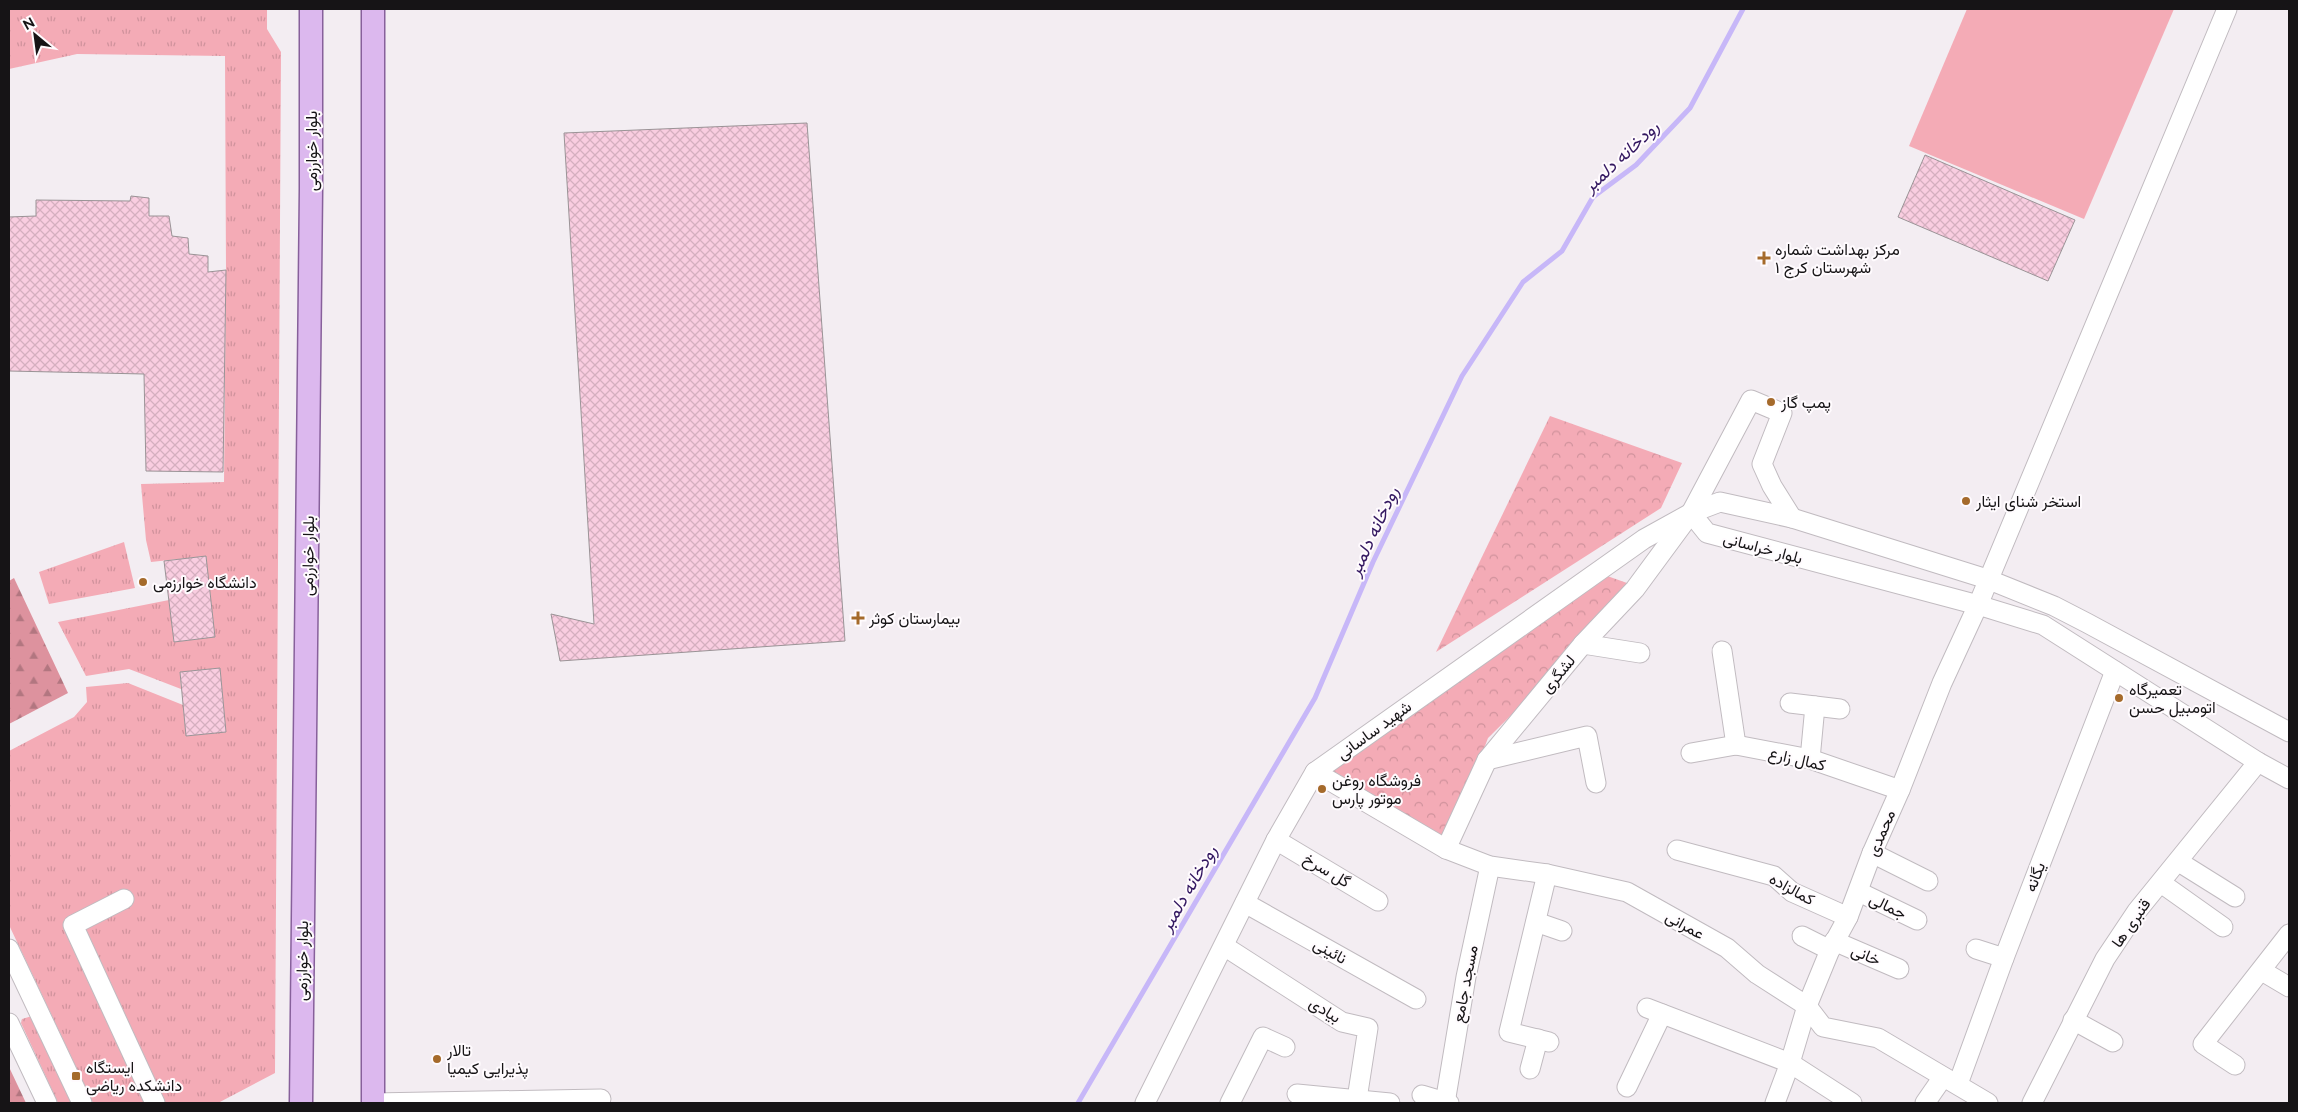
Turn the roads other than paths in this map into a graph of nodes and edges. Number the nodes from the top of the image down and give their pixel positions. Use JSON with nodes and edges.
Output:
{"nodes":[{"id":1,"x":311,"y":9,"type":"edge"},
{"id":2,"x":373,"y":9,"type":"edge"},
{"id":3,"x":2227,"y":9,"type":"edge"},
{"id":4,"x":1691,"y":514,"type":"junction"},
{"id":5,"x":1792,"y":518,"type":"junction"},
{"id":6,"x":1987,"y":579,"type":"junction"},
{"id":7,"x":1978,"y":605,"type":"junction"},
{"id":8,"x":1584,"y":644,"type":"junction"},
{"id":9,"x":1722,"y":650,"type":"dead end"},
{"id":10,"x":1640,"y":653,"type":"dead end"},
{"id":11,"x":2115,"y":671,"type":"junction"},
{"id":12,"x":1790,"y":703,"type":"dead end"},
{"id":13,"x":1814,"y":706,"type":"junction"},
{"id":14,"x":1840,"y":709,"type":"dead end"},
{"id":15,"x":2289,"y":732,"type":"edge"},
{"id":16,"x":1736,"y":746,"type":"junction"},
{"id":17,"x":1691,"y":753,"type":"dead end"},
{"id":18,"x":1810,"y":759,"type":"junction"},
{"id":19,"x":1487,"y":760,"type":"junction"},
{"id":20,"x":2258,"y":762,"type":"junction"},
{"id":21,"x":1315,"y":772,"type":"junction"},
{"id":22,"x":2289,"y":778,"type":"edge"},
{"id":23,"x":1596,"y":783,"type":"dead end"},
{"id":24,"x":1900,"y":790,"type":"junction"},
{"id":25,"x":1276,"y":840,"type":"junction"},
{"id":26,"x":1446,"y":849,"type":"junction"},
{"id":27,"x":1677,"y":850,"type":"dead end"},
{"id":28,"x":1872,"y":853,"type":"junction"},
{"id":29,"x":2179,"y":862,"type":"junction"},
{"id":30,"x":1490,"y":866,"type":"junction"},
{"id":31,"x":1547,"y":874,"type":"junction"},
{"id":32,"x":1928,"y":881,"type":"dead end"},
{"id":33,"x":2161,"y":883,"type":"junction"},
{"id":34,"x":1859,"y":892,"type":"junction"},
{"id":35,"x":2234,"y":897,"type":"dead end"},
{"id":36,"x":124,"y":899,"type":"dead end"},
{"id":37,"x":1378,"y":901,"type":"dead end"},
{"id":38,"x":1245,"y":903,"type":"junction"},
{"id":39,"x":1848,"y":917,"type":"junction"},
{"id":40,"x":1917,"y":920,"type":"dead end"},
{"id":41,"x":1536,"y":922,"type":"junction"},
{"id":42,"x":2223,"y":927,"type":"dead end"},
{"id":43,"x":1562,"y":931,"type":"dead end"},
{"id":44,"x":2289,"y":934,"type":"edge"},
{"id":45,"x":1802,"y":936,"type":"dead end"},
{"id":46,"x":1224,"y":946,"type":"junction"},
{"id":47,"x":1832,"y":946,"type":"junction"},
{"id":48,"x":9,"y":949,"type":"edge"},
{"id":49,"x":1976,"y":949,"type":"dead end"},
{"id":50,"x":2004,"y":958,"type":"junction"},
{"id":51,"x":1899,"y":969,"type":"dead end"},
{"id":52,"x":2262,"y":971,"type":"junction"},
{"id":53,"x":2289,"y":987,"type":"edge"},
{"id":54,"x":1416,"y":998,"type":"dead end"},
{"id":55,"x":1807,"y":1006,"type":"junction"},
{"id":56,"x":2073,"y":1020,"type":"junction"},
{"id":57,"x":9,"y":1023,"type":"edge"},
{"id":58,"x":2113,"y":1042,"type":"dead end"},
{"id":59,"x":1285,"y":1047,"type":"dead end"},
{"id":60,"x":1790,"y":1063,"type":"junction"},
{"id":61,"x":2235,"y":1065,"type":"dead end"},
{"id":62,"x":1530,"y":1070,"type":"dead end"},
{"id":63,"x":1951,"y":1080,"type":"junction"},
{"id":64,"x":1627,"y":1086,"type":"dead end"},
{"id":65,"x":1297,"y":1094,"type":"dead end"},
{"id":66,"x":1422,"y":1095,"type":"dead end"},
{"id":67,"x":601,"y":1100,"type":"dead end"},
{"id":68,"x":1357,"y":1100,"type":"junction"},
{"id":69,"x":47,"y":1103,"type":"edge"},
{"id":70,"x":82,"y":1103,"type":"edge"},
{"id":71,"x":155,"y":1103,"type":"edge"},
{"id":72,"x":301,"y":1103,"type":"edge"},
{"id":73,"x":373,"y":1103,"type":"edge"},
{"id":74,"x":1145,"y":1103,"type":"edge"},
{"id":75,"x":1230,"y":1103,"type":"edge"},
{"id":76,"x":1390,"y":1103,"type":"edge"},
{"id":77,"x":1445,"y":1103,"type":"edge"},
{"id":78,"x":1449,"y":1103,"type":"edge"},
{"id":79,"x":1775,"y":1103,"type":"edge"},
{"id":80,"x":1852,"y":1103,"type":"edge"},
{"id":81,"x":1924,"y":1103,"type":"edge"},
{"id":82,"x":1988,"y":1103,"type":"edge"},
{"id":83,"x":2032,"y":1103,"type":"edge"}],
"edges":[{"from":1,"to":72,"type":"main road","name":"بلوار خوارزمی"},
{"from":2,"to":73,"type":"main road"},
{"from":3,"to":6,"type":"street","name":"محمدی"},
{"from":4,"to":5,"type":"street","name":"بلوار خراسانی"},
{"from":4,"to":5,"type":"street","name":"لشگری"},
{"from":4,"to":7,"type":"street","name":"بلوار خراسانی"},
{"from":4,"to":8,"type":"street","name":"لشگری"},
{"from":4,"to":21,"type":"street","name":"شهید ساسانی"},
{"from":5,"to":6,"type":"street","name":"بلوار خراسانی"},
{"from":6,"to":7,"type":"street","name":"محمدی"},
{"from":6,"to":15,"type":"street","name":"بلوار خراسانی"},
{"from":7,"to":11,"type":"street","name":"بلوار خراسانی"},
{"from":7,"to":24,"type":"street","name":"محمدی"},
{"from":8,"to":10,"type":"street"},
{"from":8,"to":19,"type":"street","name":"لشگری"},
{"from":9,"to":16,"type":"street"},
{"from":11,"to":20,"type":"street","name":"بلوار خراسانی"},
{"from":11,"to":50,"type":"street","name":"یگانه"},
{"from":12,"to":13,"type":"street"},
{"from":13,"to":14,"type":"street"},
{"from":13,"to":18,"type":"street"},
{"from":16,"to":17,"type":"street","name":"کمال زارع"},
{"from":16,"to":18,"type":"street","name":"کمال زارع"},
{"from":18,"to":24,"type":"street","name":"کمال زارع"},
{"from":19,"to":23,"type":"street"},
{"from":19,"to":26,"type":"street","name":"لشگری"},
{"from":20,"to":22,"type":"street","name":"بلوار خراسانی"},
{"from":20,"to":29,"type":"street","name":"قنبری ها"},
{"from":21,"to":25,"type":"street","name":"شهید ساسانی"},
{"from":21,"to":26,"type":"street","name":"عمرانی"},
{"from":24,"to":28,"type":"street","name":"محمدی"},
{"from":25,"to":37,"type":"street","name":"گل سرخ"},
{"from":25,"to":38,"type":"street","name":"شهید ساسانی"},
{"from":26,"to":30,"type":"street","name":"عمرانی"},
{"from":27,"to":39,"type":"street","name":"کمالزاده"},
{"from":28,"to":32,"type":"street"},
{"from":28,"to":34,"type":"street","name":"محمدی"},
{"from":29,"to":33,"type":"street","name":"قنبری ها"},
{"from":29,"to":35,"type":"street"},
{"from":30,"to":31,"type":"street","name":"عمرانی"},
{"from":30,"to":77,"type":"street","name":"مسجد جامع"},
{"from":31,"to":41,"type":"street"},
{"from":31,"to":55,"type":"street","name":"عمرانی"},
{"from":33,"to":42,"type":"street"},
{"from":33,"to":56,"type":"street","name":"قنبری ها"},
{"from":34,"to":39,"type":"street","name":"محمدی"},
{"from":34,"to":40,"type":"street","name":"جمالی"},
{"from":36,"to":71,"type":"street"},
{"from":38,"to":46,"type":"street","name":"شهید ساسانی"},
{"from":38,"to":54,"type":"street","name":"نائینی"},
{"from":39,"to":47,"type":"street","name":"محمدی"},
{"from":41,"to":43,"type":"street"},
{"from":41,"to":62,"type":"street"},
{"from":44,"to":52,"type":"street"},
{"from":45,"to":47,"type":"street","name":"خانی"},
{"from":46,"to":68,"type":"street","name":"بیادی"},
{"from":46,"to":74,"type":"street","name":"شهید ساسانی"},
{"from":47,"to":51,"type":"street","name":"خانی"},
{"from":47,"to":55,"type":"street","name":"محمدی"},
{"from":48,"to":70,"type":"street"},
{"from":49,"to":50,"type":"street"},
{"from":50,"to":63,"type":"street","name":"یگانه"},
{"from":52,"to":53,"type":"street"},
{"from":52,"to":61,"type":"street"},
{"from":55,"to":60,"type":"street","name":"محمدی"},
{"from":55,"to":63,"type":"street"},
{"from":56,"to":58,"type":"street"},
{"from":56,"to":83,"type":"street","name":"قنبری ها"},
{"from":57,"to":69,"type":"street"},
{"from":59,"to":75,"type":"street"},
{"from":60,"to":64,"type":"street"},
{"from":60,"to":79,"type":"street","name":"محمدی"},
{"from":60,"to":80,"type":"street"},
{"from":63,"to":81,"type":"street","name":"یگانه"},
{"from":63,"to":82,"type":"street"},
{"from":65,"to":68,"type":"street"},
{"from":66,"to":77,"type":"street"},
{"from":67,"to":73,"type":"street"},
{"from":68,"to":76,"type":"street"},
{"from":77,"to":78,"type":"street"}]}
